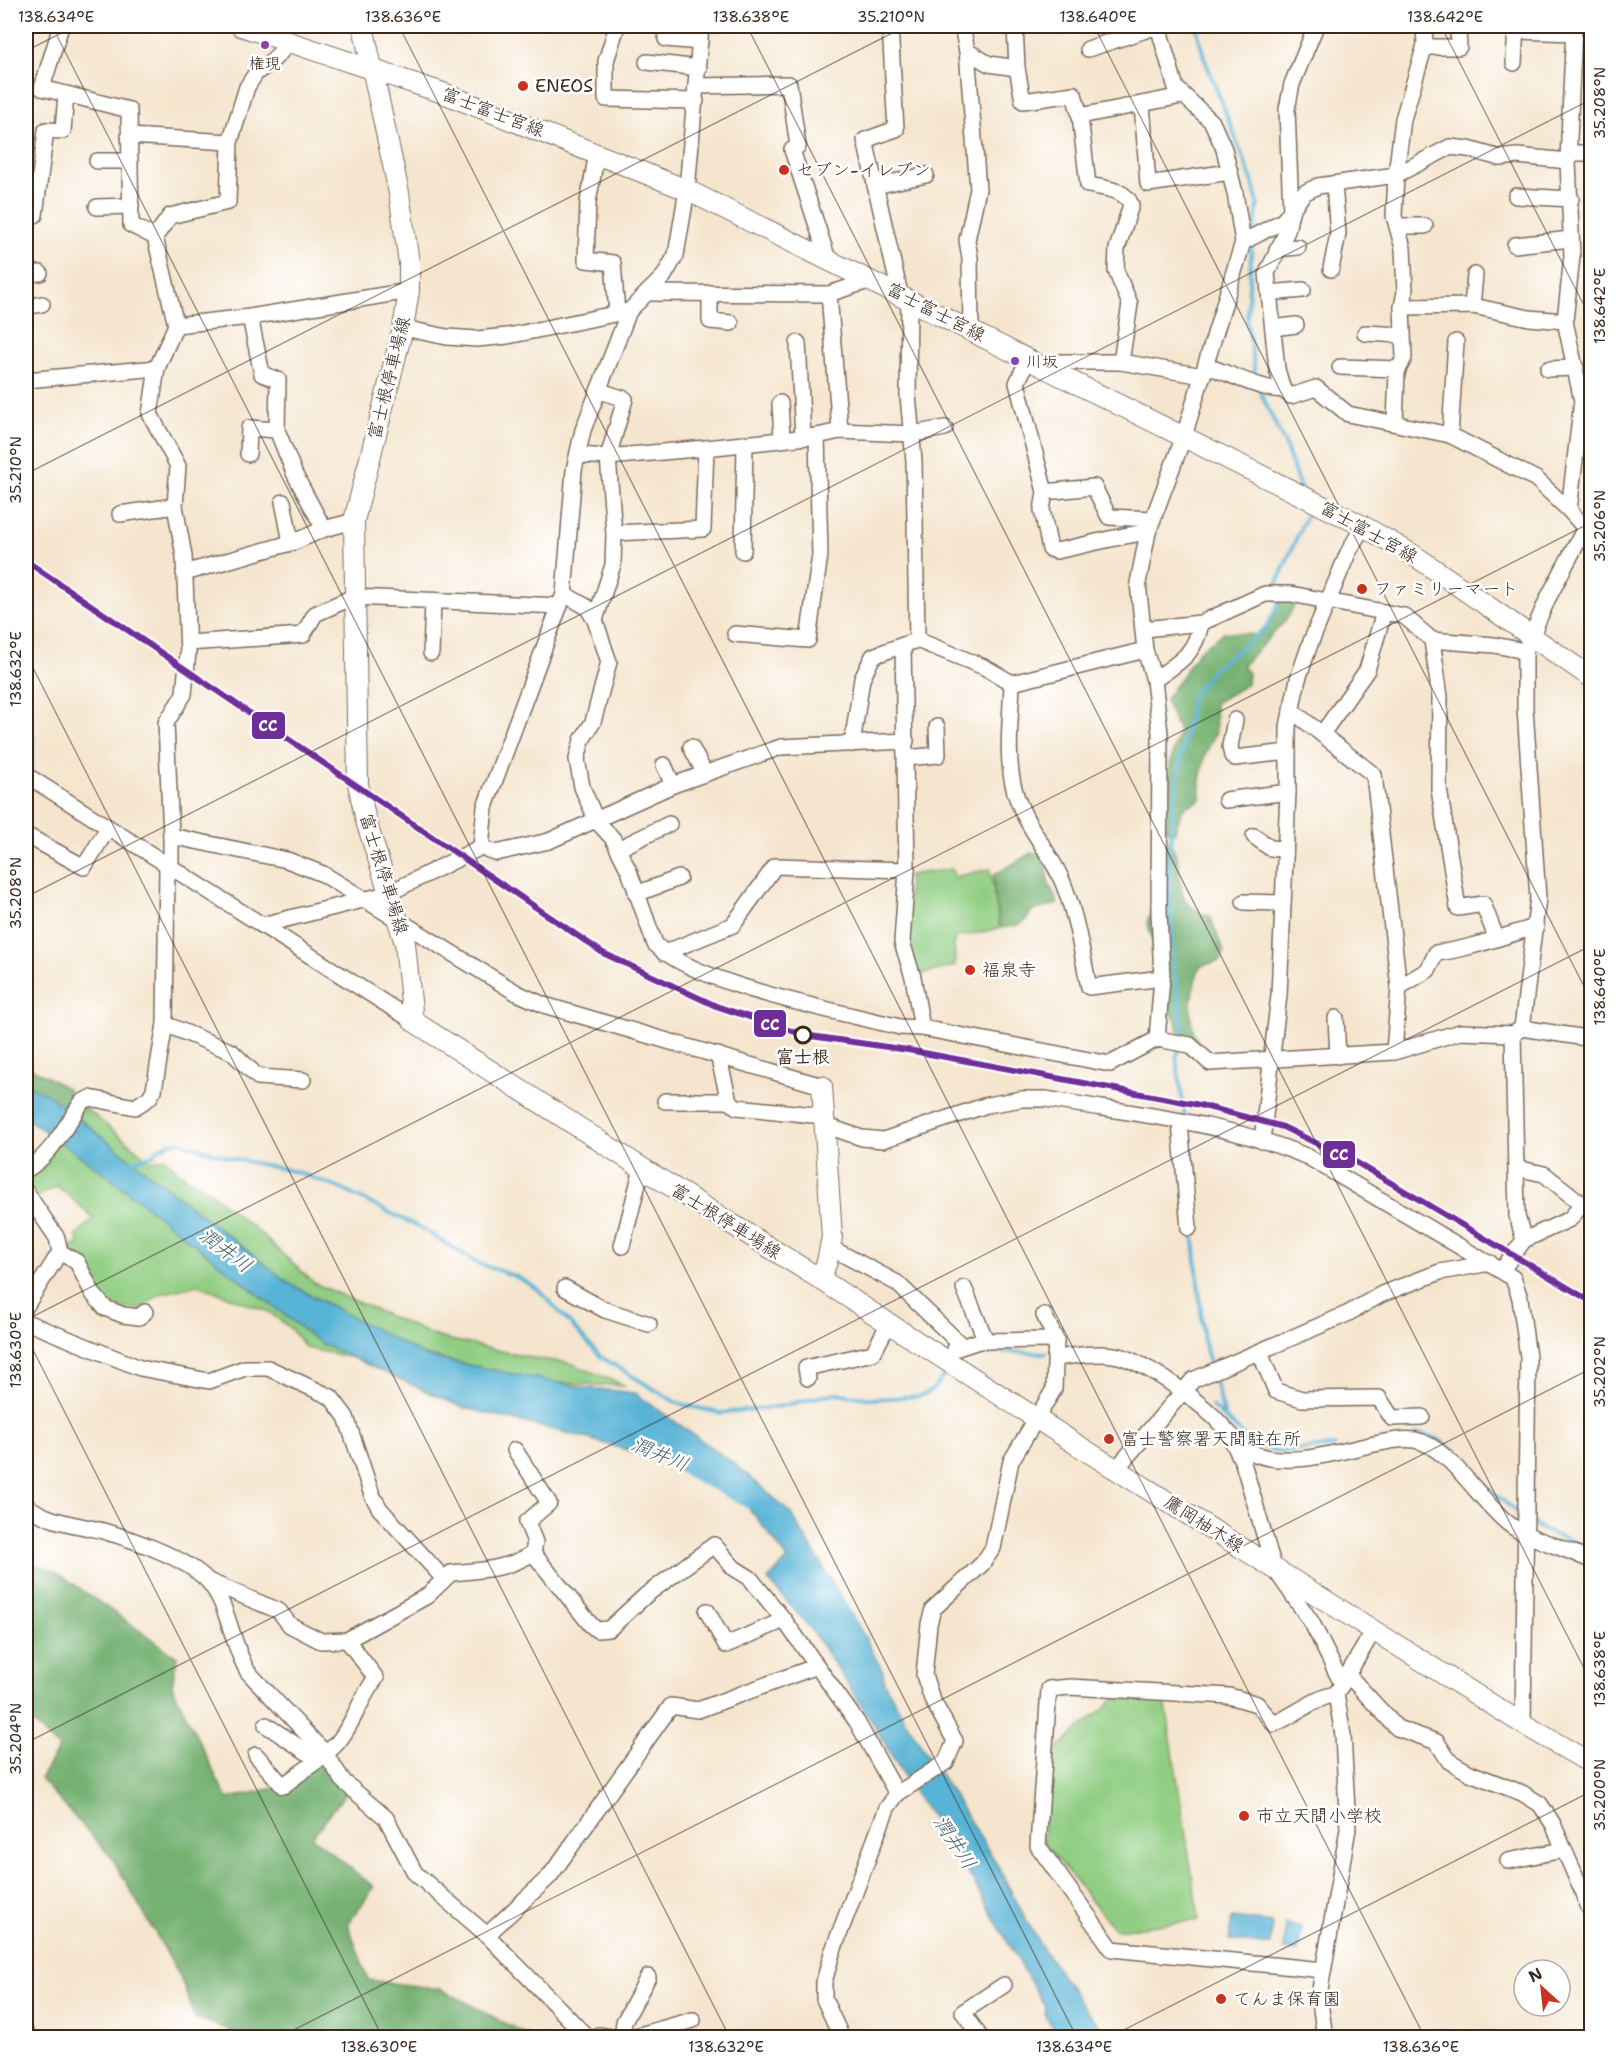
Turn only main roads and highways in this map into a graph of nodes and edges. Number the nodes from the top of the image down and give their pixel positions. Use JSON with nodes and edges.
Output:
{"nodes":[{"id":1,"x":241,"y":26,"type":"edge"},
{"id":2,"x":363,"y":26,"type":"edge"},
{"id":3,"x":373,"y":69,"type":"junction"},
{"id":4,"x":1592,"y":678,"type":"edge"},
{"id":5,"x":822,"y":1086,"type":"road end"},
{"id":6,"x":820,"y":1279,"type":"junction"},
{"id":7,"x":1592,"y":1764,"type":"edge"}],
"edges":[{"from":1,"to":3,"type":"main road","name":"富士富士宮線"},
{"from":2,"to":3,"type":"main road","name":"富士根停車場線"},
{"from":3,"to":4,"type":"main road","name":"富士富士宮線"},
{"from":3,"to":6,"type":"main road","name":"富士根停車場線"},
{"from":5,"to":6,"type":"main road"},
{"from":6,"to":7,"type":"main road","name":"鷹岡柚木線"}]}
